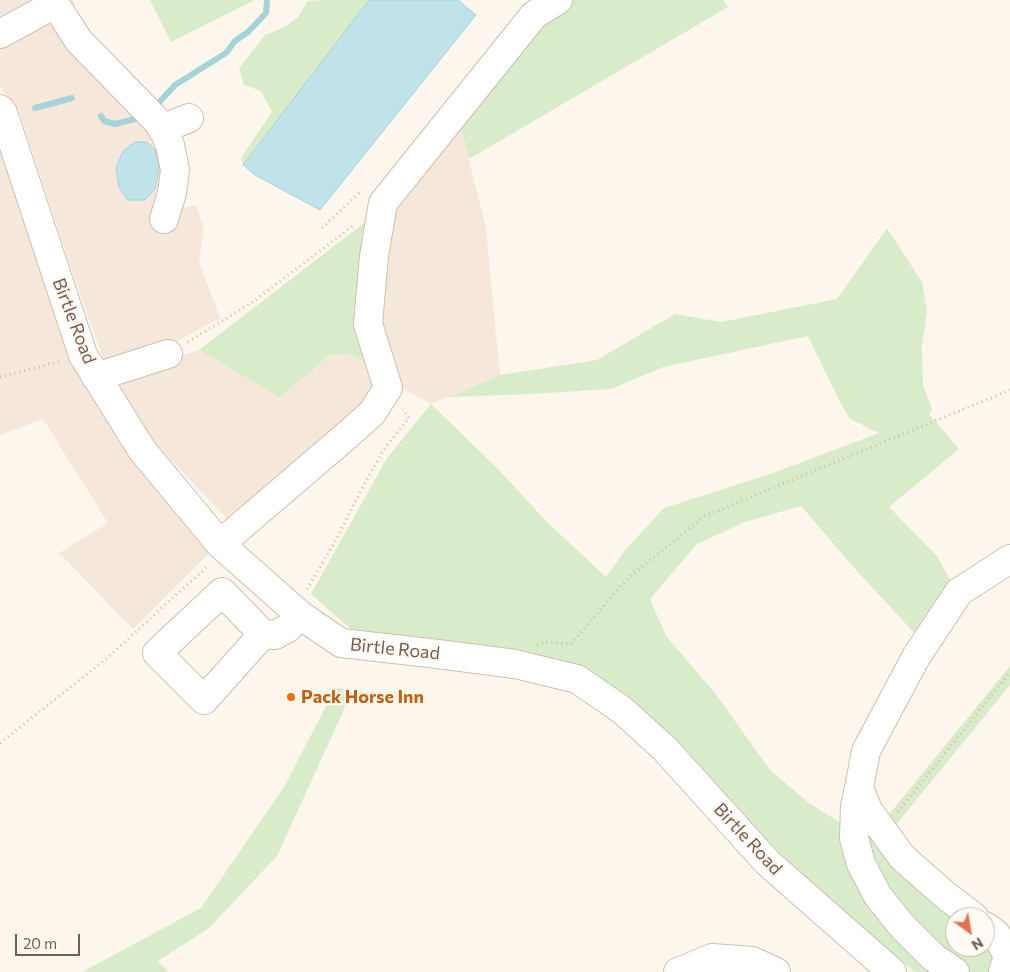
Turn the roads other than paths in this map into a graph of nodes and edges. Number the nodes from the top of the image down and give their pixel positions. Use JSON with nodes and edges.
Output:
{"nodes":[{"id":1,"x":558,"y":0,"type":"edge"},
{"id":2,"x":55,"y":2,"type":"edge"},
{"id":3,"x":0,"y":34,"type":"edge"},
{"id":4,"x":0,"y":109,"type":"edge"},
{"id":5,"x":189,"y":118,"type":"dead end"},
{"id":6,"x":161,"y":126,"type":"junction"},
{"id":7,"x":164,"y":219,"type":"dead end"},
{"id":8,"x":168,"y":354,"type":"road end"},
{"id":9,"x":90,"y":366,"type":"junction"},
{"id":10,"x":223,"y":546,"type":"junction"},
{"id":11,"x":1010,"y":559,"type":"edge"},
{"id":12,"x":297,"y":612,"type":"junction"},
{"id":13,"x":263,"y":634,"type":"dead end"},
{"id":14,"x":859,"y":788,"type":"junction"},
{"id":15,"x":961,"y":907,"type":"edge"},
{"id":16,"x":995,"y":933,"type":"edge"},
{"id":17,"x":678,"y":972,"type":"edge"},
{"id":18,"x":776,"y":972,"type":"edge"},
{"id":19,"x":892,"y":972,"type":"edge"},
{"id":20,"x":955,"y":972,"type":"edge"},
{"id":21,"x":1003,"y":972,"type":"edge"}],
"edges":[{"from":1,"to":10,"type":"street"},
{"from":2,"to":3,"type":"street"},
{"from":2,"to":6,"type":"street"},
{"from":4,"to":9,"type":"street","name":"Birtle Road"},
{"from":5,"to":6,"type":"street"},
{"from":6,"to":7,"type":"street"},
{"from":8,"to":9,"type":"street"},
{"from":9,"to":10,"type":"street","name":"Birtle Road"},
{"from":10,"to":12,"type":"street","name":"Birtle Road"},
{"from":11,"to":14,"type":"street"},
{"from":12,"to":13,"type":"street"},
{"from":12,"to":19,"type":"street","name":"Birtle Road"},
{"from":14,"to":15,"type":"street"},
{"from":14,"to":20,"type":"street"},
{"from":16,"to":21,"type":"street"},
{"from":17,"to":18,"type":"street"}]}
